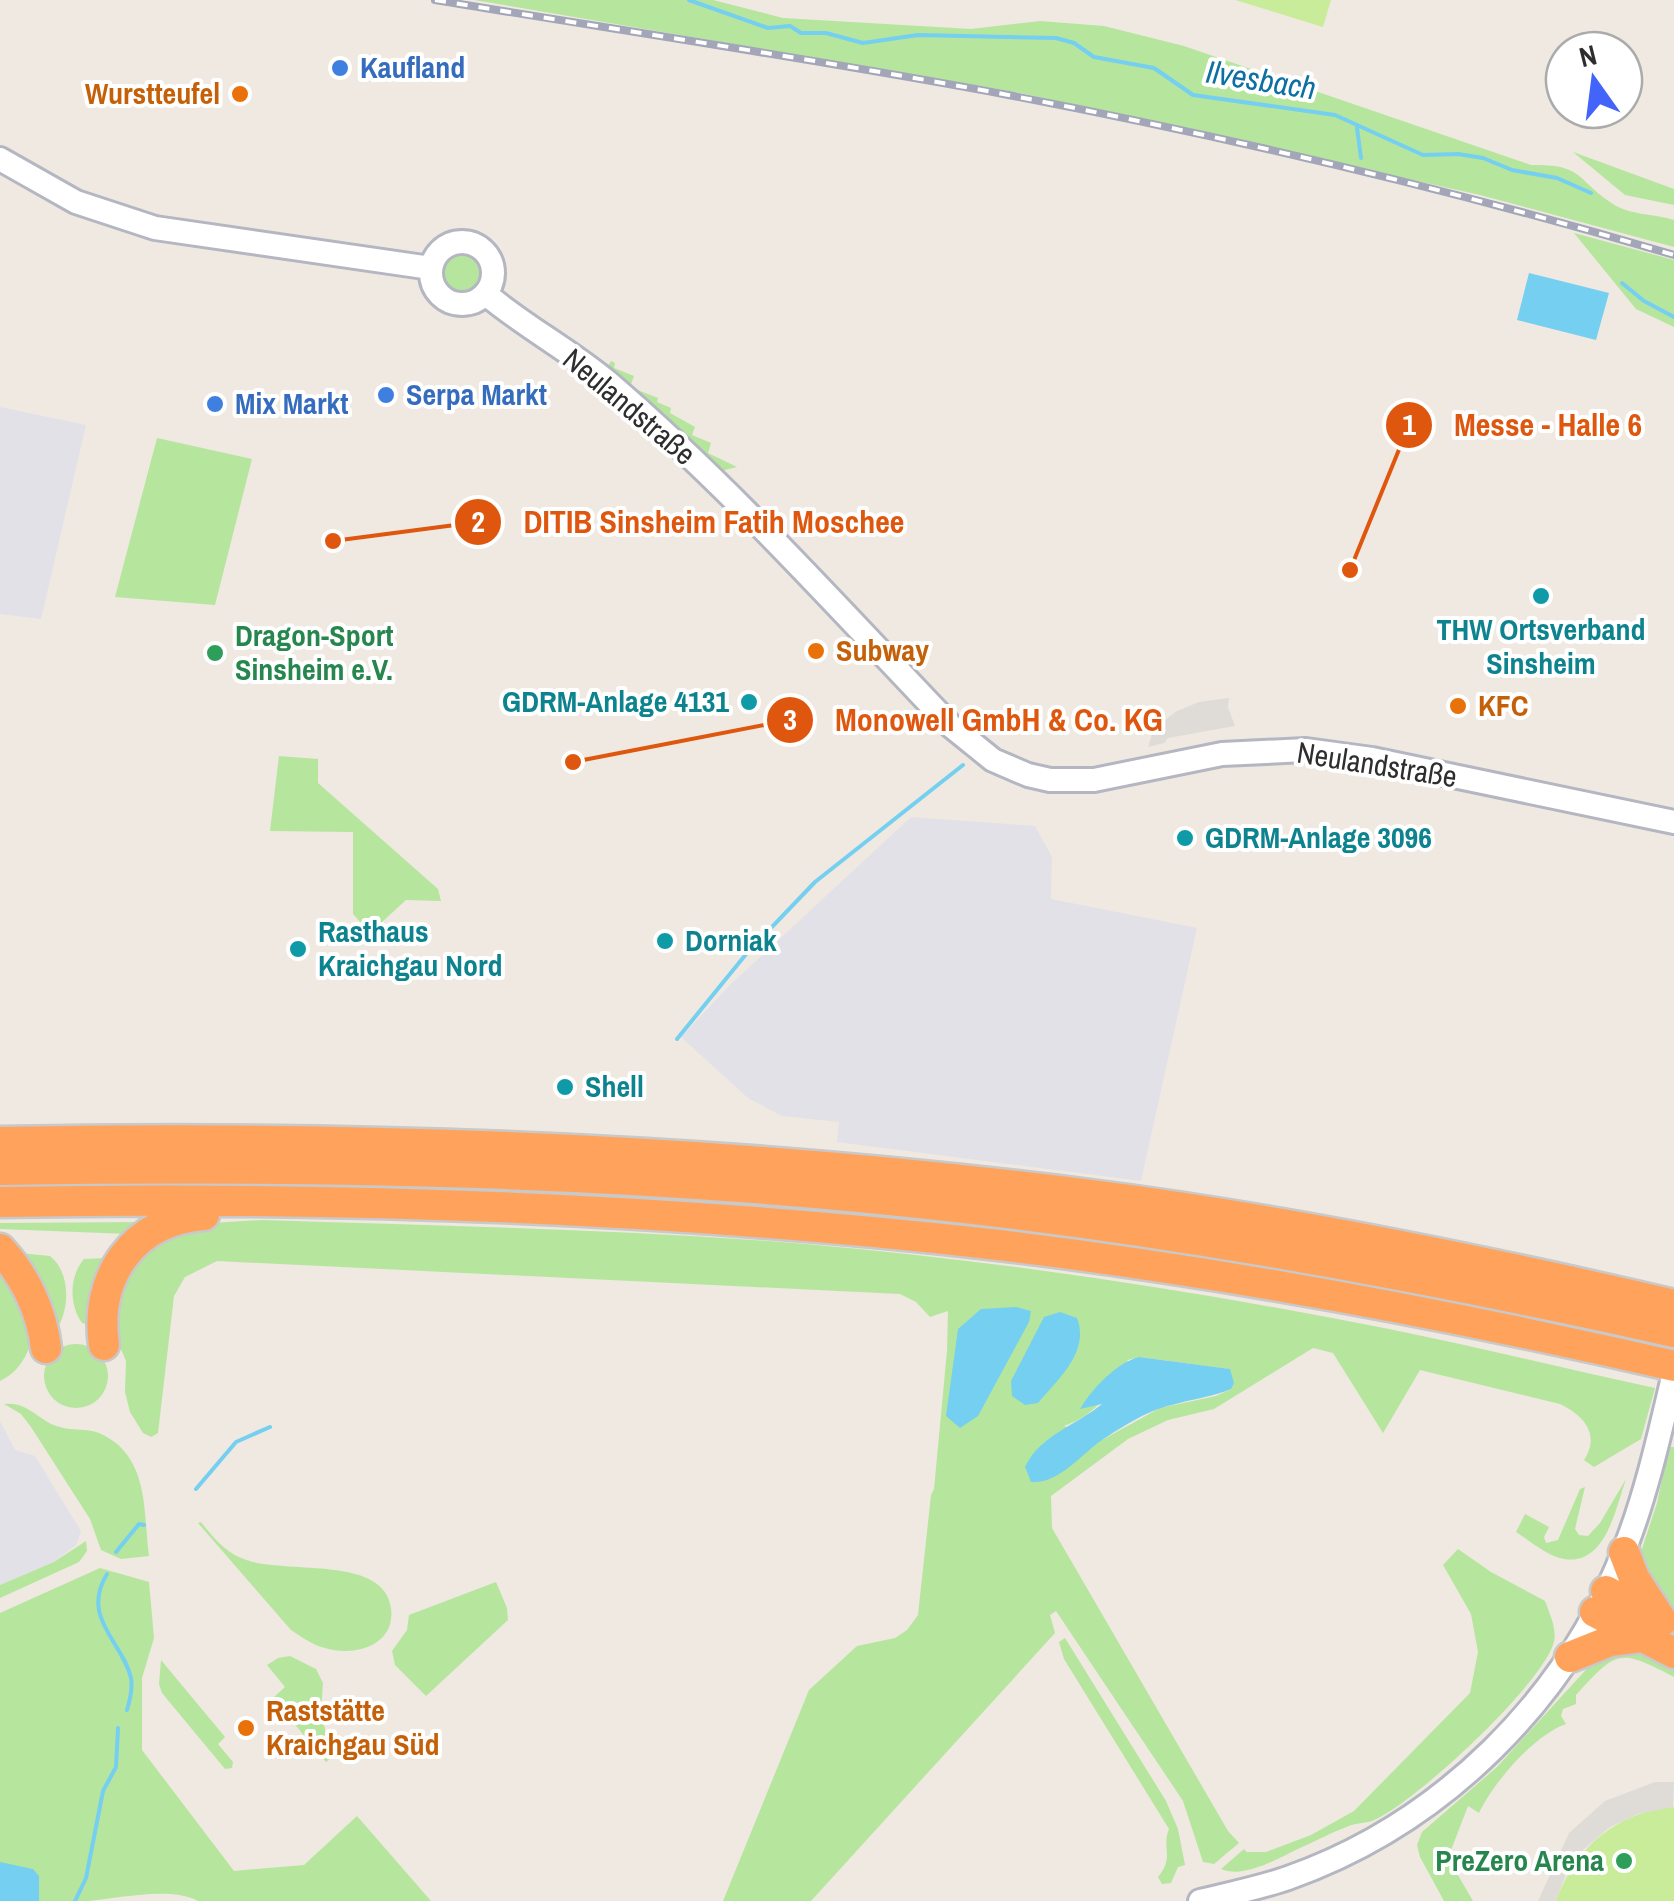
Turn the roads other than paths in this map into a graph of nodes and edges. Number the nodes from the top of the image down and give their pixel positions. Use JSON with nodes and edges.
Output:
{"nodes":[{"id":1,"x":0,"y":159,"type":"edge"},
{"id":2,"x":431,"y":268,"type":"junction"},
{"id":3,"x":486,"y":294,"type":"junction"},
{"id":4,"x":1674,"y":822,"type":"edge"},
{"id":5,"x":0,"y":1142,"type":"edge"},
{"id":6,"x":731,"y":1146,"type":"dead end"},
{"id":7,"x":0,"y":1170,"type":"edge"},
{"id":8,"x":951,"y":1179,"type":"junction"},
{"id":9,"x":0,"y":1202,"type":"edge"},
{"id":10,"x":272,"y":1202,"type":"junction"},
{"id":11,"x":0,"y":1249,"type":"edge"},
{"id":12,"x":1674,"y":1305,"type":"edge"},
{"id":13,"x":1674,"y":1332,"type":"edge"},
{"id":14,"x":104,"y":1345,"type":"dead end"},
{"id":15,"x":46,"y":1348,"type":"dead end"},
{"id":16,"x":1674,"y":1369,"type":"edge"},
{"id":17,"x":1624,"y":1552,"type":"junction"},
{"id":18,"x":1601,"y":1601,"type":"junction"},
{"id":19,"x":1659,"y":1628,"type":"edge"},
{"id":20,"x":1674,"y":1654,"type":"edge"},
{"id":21,"x":1570,"y":1657,"type":"junction"},
{"id":22,"x":1200,"y":1901,"type":"edge"}],
"edges":[{"from":1,"to":2,"type":"street"},
{"from":2,"to":3,"type":"street"},
{"from":2,"to":3,"type":"street"},
{"from":3,"to":4,"type":"street","name":"Neulandstraße"},
{"from":5,"to":8,"type":"highway"},
{"from":6,"to":8,"type":"highway"},
{"from":7,"to":13,"type":"highway"},
{"from":8,"to":12,"type":"highway"},
{"from":9,"to":10,"type":"highway"},
{"from":10,"to":14,"type":"highway"},
{"from":10,"to":16,"type":"highway"},
{"from":11,"to":15,"type":"highway"},
{"from":16,"to":17,"type":"street"},
{"from":17,"to":18,"type":"street"},
{"from":17,"to":19,"type":"highway"},
{"from":18,"to":19,"type":"highway"},
{"from":18,"to":21,"type":"street"},
{"from":19,"to":20,"type":"highway"},
{"from":19,"to":21,"type":"highway"},
{"from":21,"to":22,"type":"street"}]}
